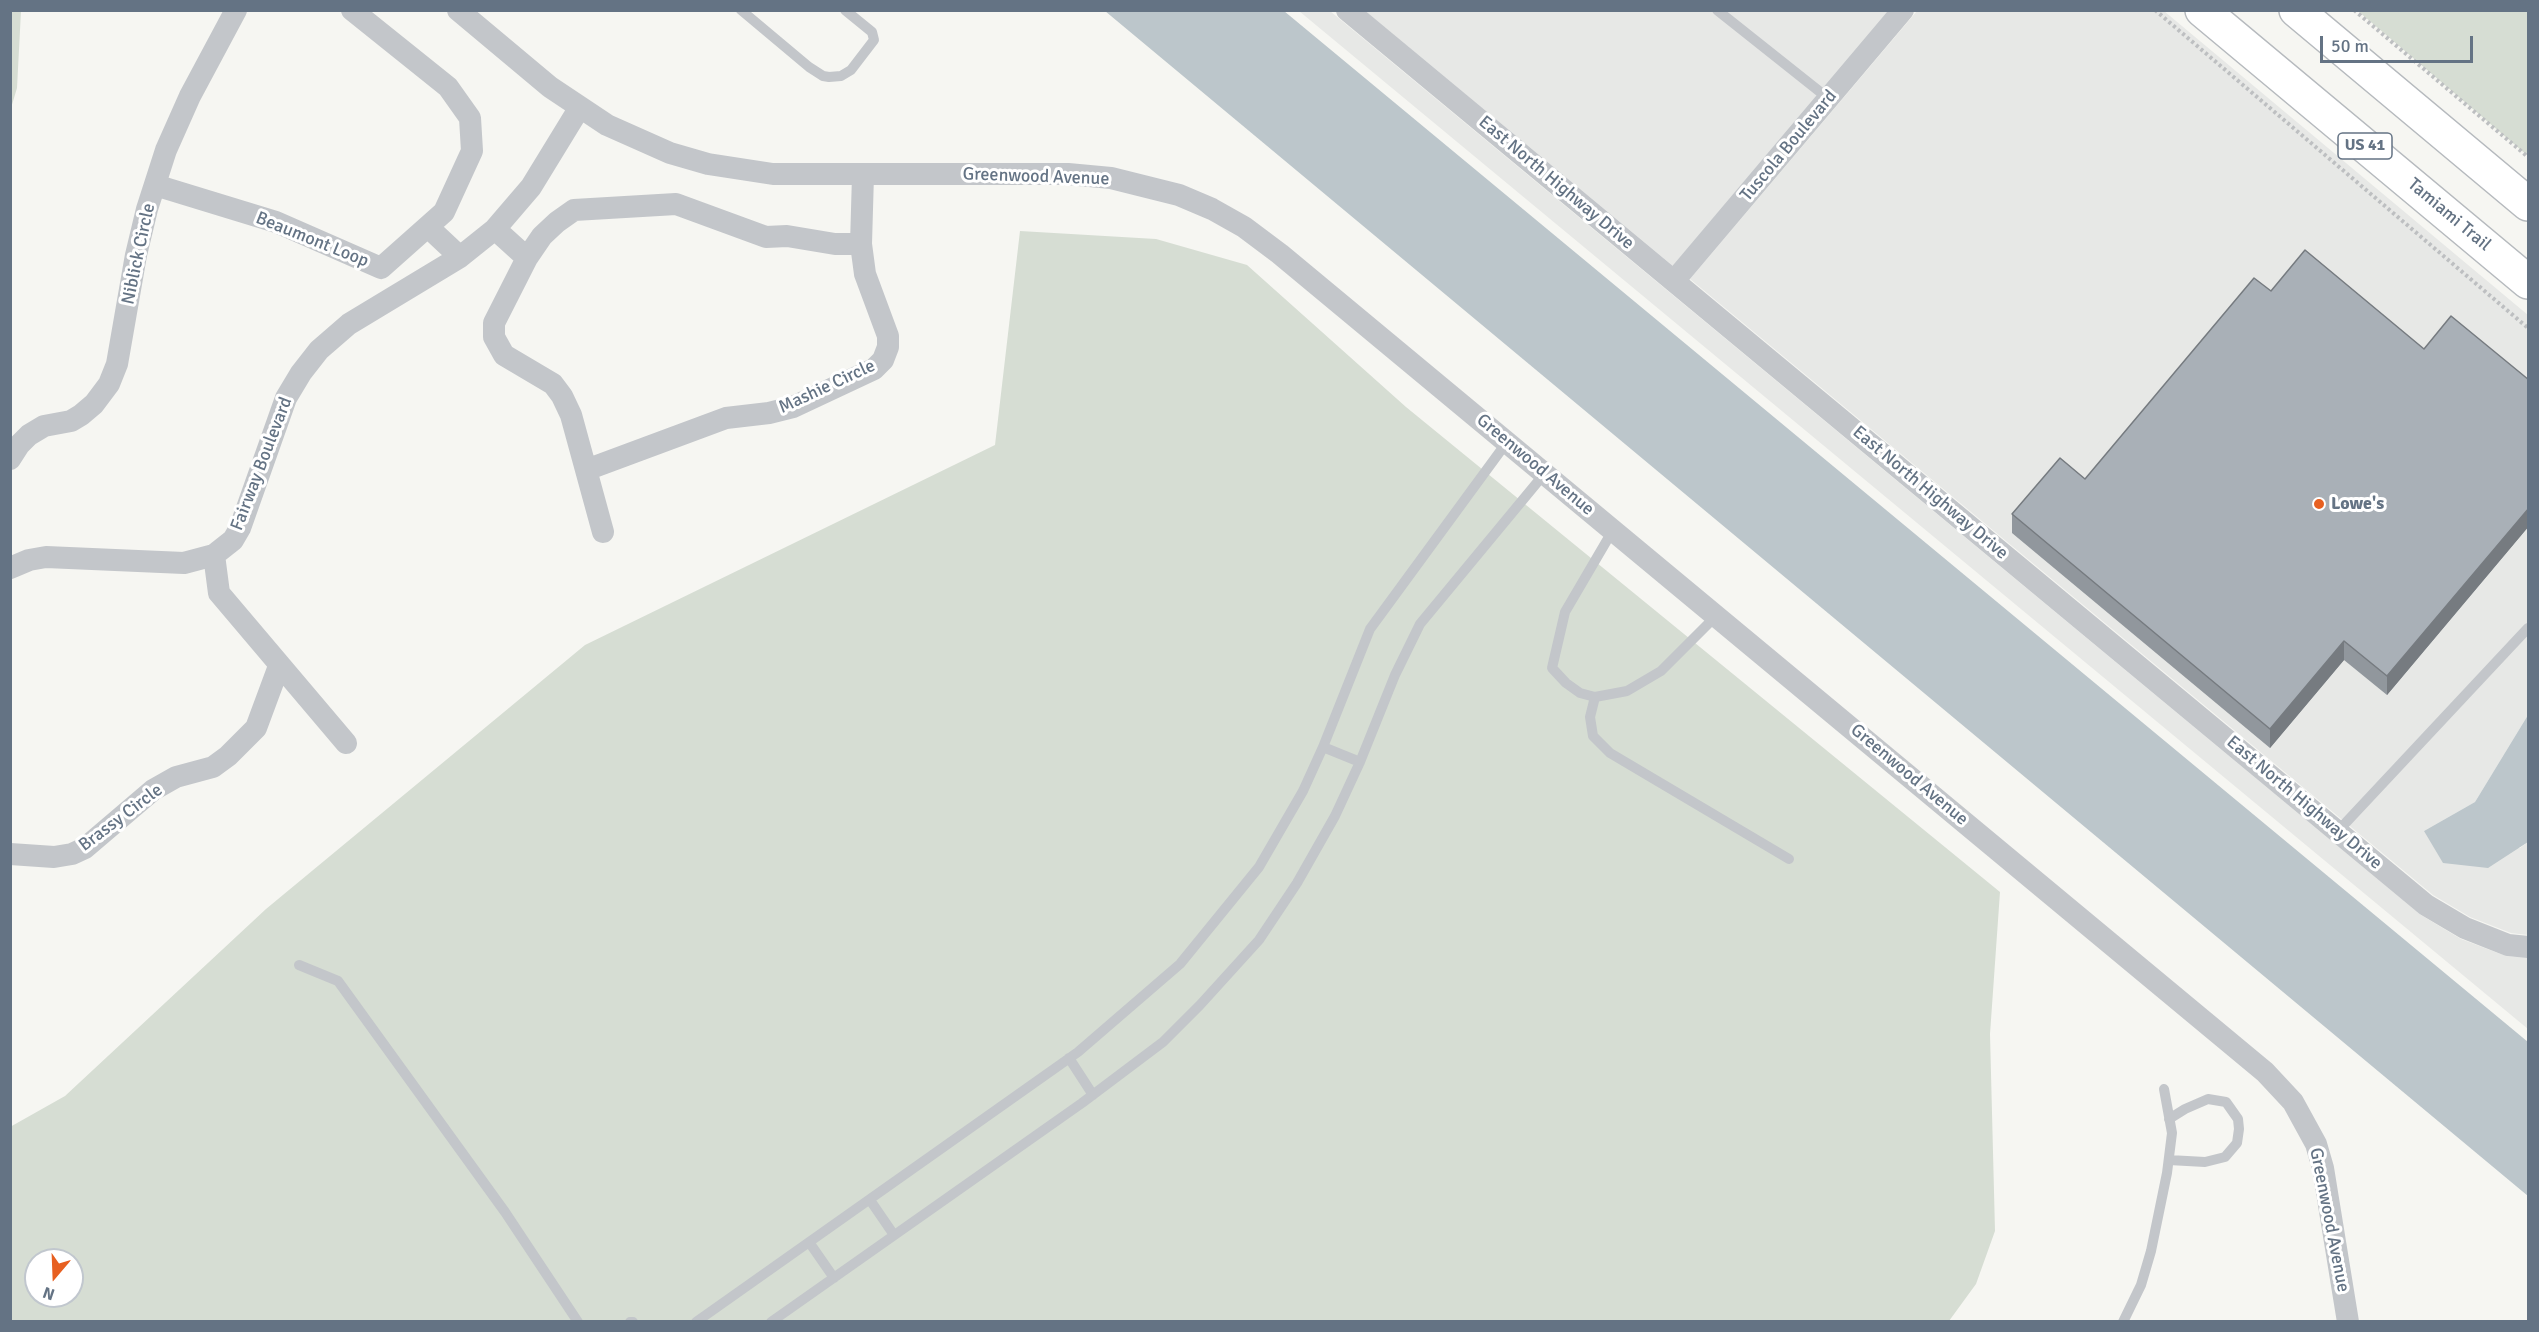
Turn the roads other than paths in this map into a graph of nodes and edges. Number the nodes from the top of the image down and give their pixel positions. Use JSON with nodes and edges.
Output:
{"nodes":[{"id":1,"x":236,"y":10,"type":"edge"},
{"id":2,"x":352,"y":10,"type":"edge"},
{"id":3,"x":458,"y":10,"type":"edge"},
{"id":4,"x":741,"y":10,"type":"edge"},
{"id":5,"x":846,"y":10,"type":"edge"},
{"id":6,"x":1347,"y":10,"type":"edge"},
{"id":7,"x":1717,"y":10,"type":"edge"},
{"id":8,"x":1903,"y":10,"type":"edge"},
{"id":9,"x":2202,"y":10,"type":"edge"},
{"id":10,"x":2296,"y":10,"type":"edge"},
{"id":11,"x":1829,"y":99,"type":"junction"},
{"id":12,"x":580,"y":107,"type":"junction"},
{"id":13,"x":863,"y":175,"type":"junction"},
{"id":14,"x":154,"y":185,"type":"junction"},
{"id":15,"x":2529,"y":204,"type":"edge"},
{"id":16,"x":428,"y":227,"type":"junction"},
{"id":17,"x":495,"y":229,"type":"junction"},
{"id":18,"x":861,"y":244,"type":"junction"},
{"id":19,"x":460,"y":257,"type":"junction"},
{"id":20,"x":527,"y":258,"type":"junction"},
{"id":21,"x":1674,"y":281,"type":"junction"},
{"id":22,"x":2529,"y":282,"type":"edge"},
{"id":23,"x":1507,"y":442,"type":"junction"},
{"id":24,"x":10,"y":459,"type":"edge"},
{"id":25,"x":586,"y":470,"type":"junction"},
{"id":26,"x":1545,"y":473,"type":"junction"},
{"id":27,"x":1613,"y":530,"type":"junction"},
{"id":28,"x":603,"y":532,"type":"dead end"},
{"id":29,"x":214,"y":555,"type":"junction"},
{"id":30,"x":10,"y":568,"type":"edge"},
{"id":31,"x":1717,"y":615,"type":"junction"},
{"id":32,"x":2529,"y":628,"type":"edge"},
{"id":33,"x":279,"y":666,"type":"junction"},
{"id":34,"x":1595,"y":697,"type":"junction"},
{"id":35,"x":346,"y":742,"type":"dead end"},
{"id":36,"x":1323,"y":747,"type":"junction"},
{"id":37,"x":1360,"y":762,"type":"junction"},
{"id":38,"x":2338,"y":831,"type":"junction"},
{"id":39,"x":10,"y":854,"type":"edge"},
{"id":40,"x":1789,"y":860,"type":"dead end"},
{"id":41,"x":2529,"y":947,"type":"edge"},
{"id":42,"x":299,"y":965,"type":"dead end"},
{"id":43,"x":1069,"y":1058,"type":"junction"},
{"id":44,"x":2164,"y":1089,"type":"dead end"},
{"id":45,"x":1093,"y":1095,"type":"junction"},
{"id":46,"x":2169,"y":1119,"type":"junction"},
{"id":47,"x":2169,"y":1160,"type":"junction"},
{"id":48,"x":870,"y":1200,"type":"junction"},
{"id":49,"x":894,"y":1235,"type":"junction"},
{"id":50,"x":810,"y":1242,"type":"junction"},
{"id":51,"x":834,"y":1278,"type":"junction"},
{"id":52,"x":578,"y":1322,"type":"edge"},
{"id":53,"x":696,"y":1322,"type":"edge"},
{"id":54,"x":771,"y":1322,"type":"edge"},
{"id":55,"x":2123,"y":1322,"type":"edge"},
{"id":56,"x":2348,"y":1322,"type":"edge"}],
"edges":[{"from":1,"to":14,"type":"street","name":"Niblick Circle"},
{"from":2,"to":16,"type":"street","name":"Beaumont Loop"},
{"from":3,"to":12,"type":"street","name":"Greenwood Avenue"},
{"from":4,"to":5,"type":"lane"},
{"from":6,"to":21,"type":"street","name":"East North Highway Drive"},
{"from":7,"to":11,"type":"lane"},
{"from":8,"to":11,"type":"street","name":"Tuscola Boulevard"},
{"from":9,"to":22,"type":"main road","name":"Tamiami Trail","number":"US 41"},
{"from":10,"to":15,"type":"main road"},
{"from":11,"to":21,"type":"street","name":"Tuscola Boulevard"},
{"from":12,"to":13,"type":"street","name":"Greenwood Avenue"},
{"from":12,"to":17,"type":"street","name":"Fairway Boulevard"},
{"from":13,"to":18,"type":"street","name":"Mashie Circle"},
{"from":13,"to":23,"type":"street","name":"Greenwood Avenue"},
{"from":14,"to":16,"type":"street","name":"Beaumont Loop"},
{"from":14,"to":24,"type":"street","name":"Niblick Circle"},
{"from":16,"to":19,"type":"street"},
{"from":17,"to":19,"type":"street","name":"Fairway Boulevard"},
{"from":17,"to":20,"type":"street"},
{"from":18,"to":20,"type":"street"},
{"from":18,"to":25,"type":"street","name":"Mashie Circle"},
{"from":19,"to":29,"type":"street","name":"Fairway Boulevard"},
{"from":20,"to":25,"type":"street"},
{"from":21,"to":38,"type":"street","name":"East North Highway Drive"},
{"from":23,"to":26,"type":"street","name":"Greenwood Avenue"},
{"from":23,"to":36,"type":"lane"},
{"from":25,"to":28,"type":"street"},
{"from":26,"to":27,"type":"street","name":"Greenwood Avenue"},
{"from":26,"to":37,"type":"lane"},
{"from":27,"to":31,"type":"street","name":"Greenwood Avenue"},
{"from":27,"to":34,"type":"lane"},
{"from":29,"to":30,"type":"street","name":"Fairway Boulevard"},
{"from":29,"to":33,"type":"street"},
{"from":31,"to":34,"type":"lane"},
{"from":31,"to":56,"type":"street","name":"Greenwood Avenue"},
{"from":32,"to":38,"type":"lane"},
{"from":33,"to":35,"type":"street"},
{"from":33,"to":39,"type":"street","name":"Brassy Circle"},
{"from":34,"to":40,"type":"lane"},
{"from":36,"to":37,"type":"lane"},
{"from":36,"to":43,"type":"lane"},
{"from":37,"to":45,"type":"lane"},
{"from":38,"to":41,"type":"street","name":"East North Highway Drive"},
{"from":42,"to":52,"type":"lane"},
{"from":43,"to":45,"type":"lane"},
{"from":43,"to":48,"type":"lane"},
{"from":44,"to":46,"type":"lane"},
{"from":45,"to":49,"type":"lane"},
{"from":46,"to":47,"type":"lane"},
{"from":46,"to":47,"type":"lane"},
{"from":47,"to":55,"type":"lane"},
{"from":48,"to":49,"type":"lane"},
{"from":48,"to":50,"type":"lane"},
{"from":49,"to":51,"type":"lane"},
{"from":50,"to":51,"type":"lane"},
{"from":50,"to":53,"type":"lane"},
{"from":51,"to":54,"type":"lane"}]}
